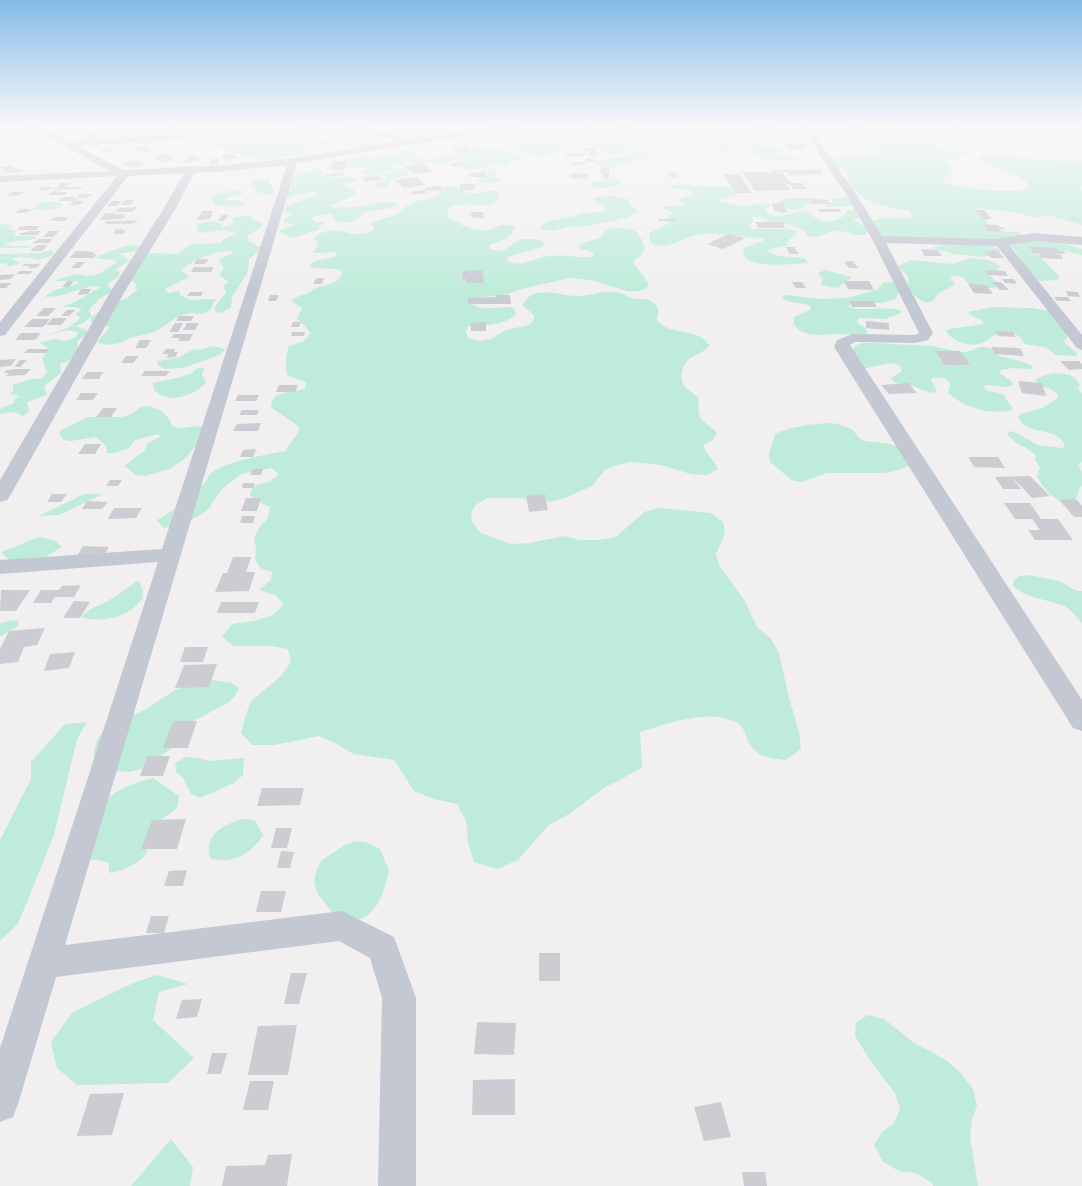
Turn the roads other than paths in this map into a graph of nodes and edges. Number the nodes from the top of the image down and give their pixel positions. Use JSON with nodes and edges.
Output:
{"nodes":[{"id":1,"x":119,"y":180,"type":"edge"},
{"id":2,"x":185,"y":180,"type":"edge"},
{"id":3,"x":287,"y":180,"type":"edge"},
{"id":4,"x":842,"y":180,"type":"edge"},
{"id":5,"x":878,"y":239,"type":"junction"},
{"id":6,"x":1082,"y":241,"type":"edge"},
{"id":7,"x":1001,"y":242,"type":"junction"},
{"id":8,"x":1060,"y":316,"type":"junction"},
{"id":9,"x":1074,"y":318,"type":"dead end"},
{"id":10,"x":0,"y":332,"type":"edge"},
{"id":11,"x":1082,"y":345,"type":"edge"},
{"id":12,"x":0,"y":496,"type":"edge"},
{"id":13,"x":170,"y":555,"type":"junction"},
{"id":14,"x":0,"y":567,"type":"edge"},
{"id":15,"x":1082,"y":721,"type":"edge"},
{"id":16,"x":44,"y":963,"type":"junction"},
{"id":17,"x":0,"y":1104,"type":"edge"},
{"id":18,"x":397,"y":1186,"type":"edge"}],
"edges":[{"from":1,"to":10,"type":"street"},
{"from":2,"to":12,"type":"street"},
{"from":3,"to":13,"type":"street"},
{"from":4,"to":5,"type":"street"},
{"from":5,"to":7,"type":"street"},
{"from":5,"to":15,"type":"street"},
{"from":6,"to":7,"type":"street"},
{"from":7,"to":8,"type":"street"},
{"from":8,"to":9,"type":"street"},
{"from":8,"to":11,"type":"street"},
{"from":13,"to":14,"type":"street"},
{"from":13,"to":16,"type":"street"},
{"from":16,"to":17,"type":"street"},
{"from":16,"to":18,"type":"street"}]}
